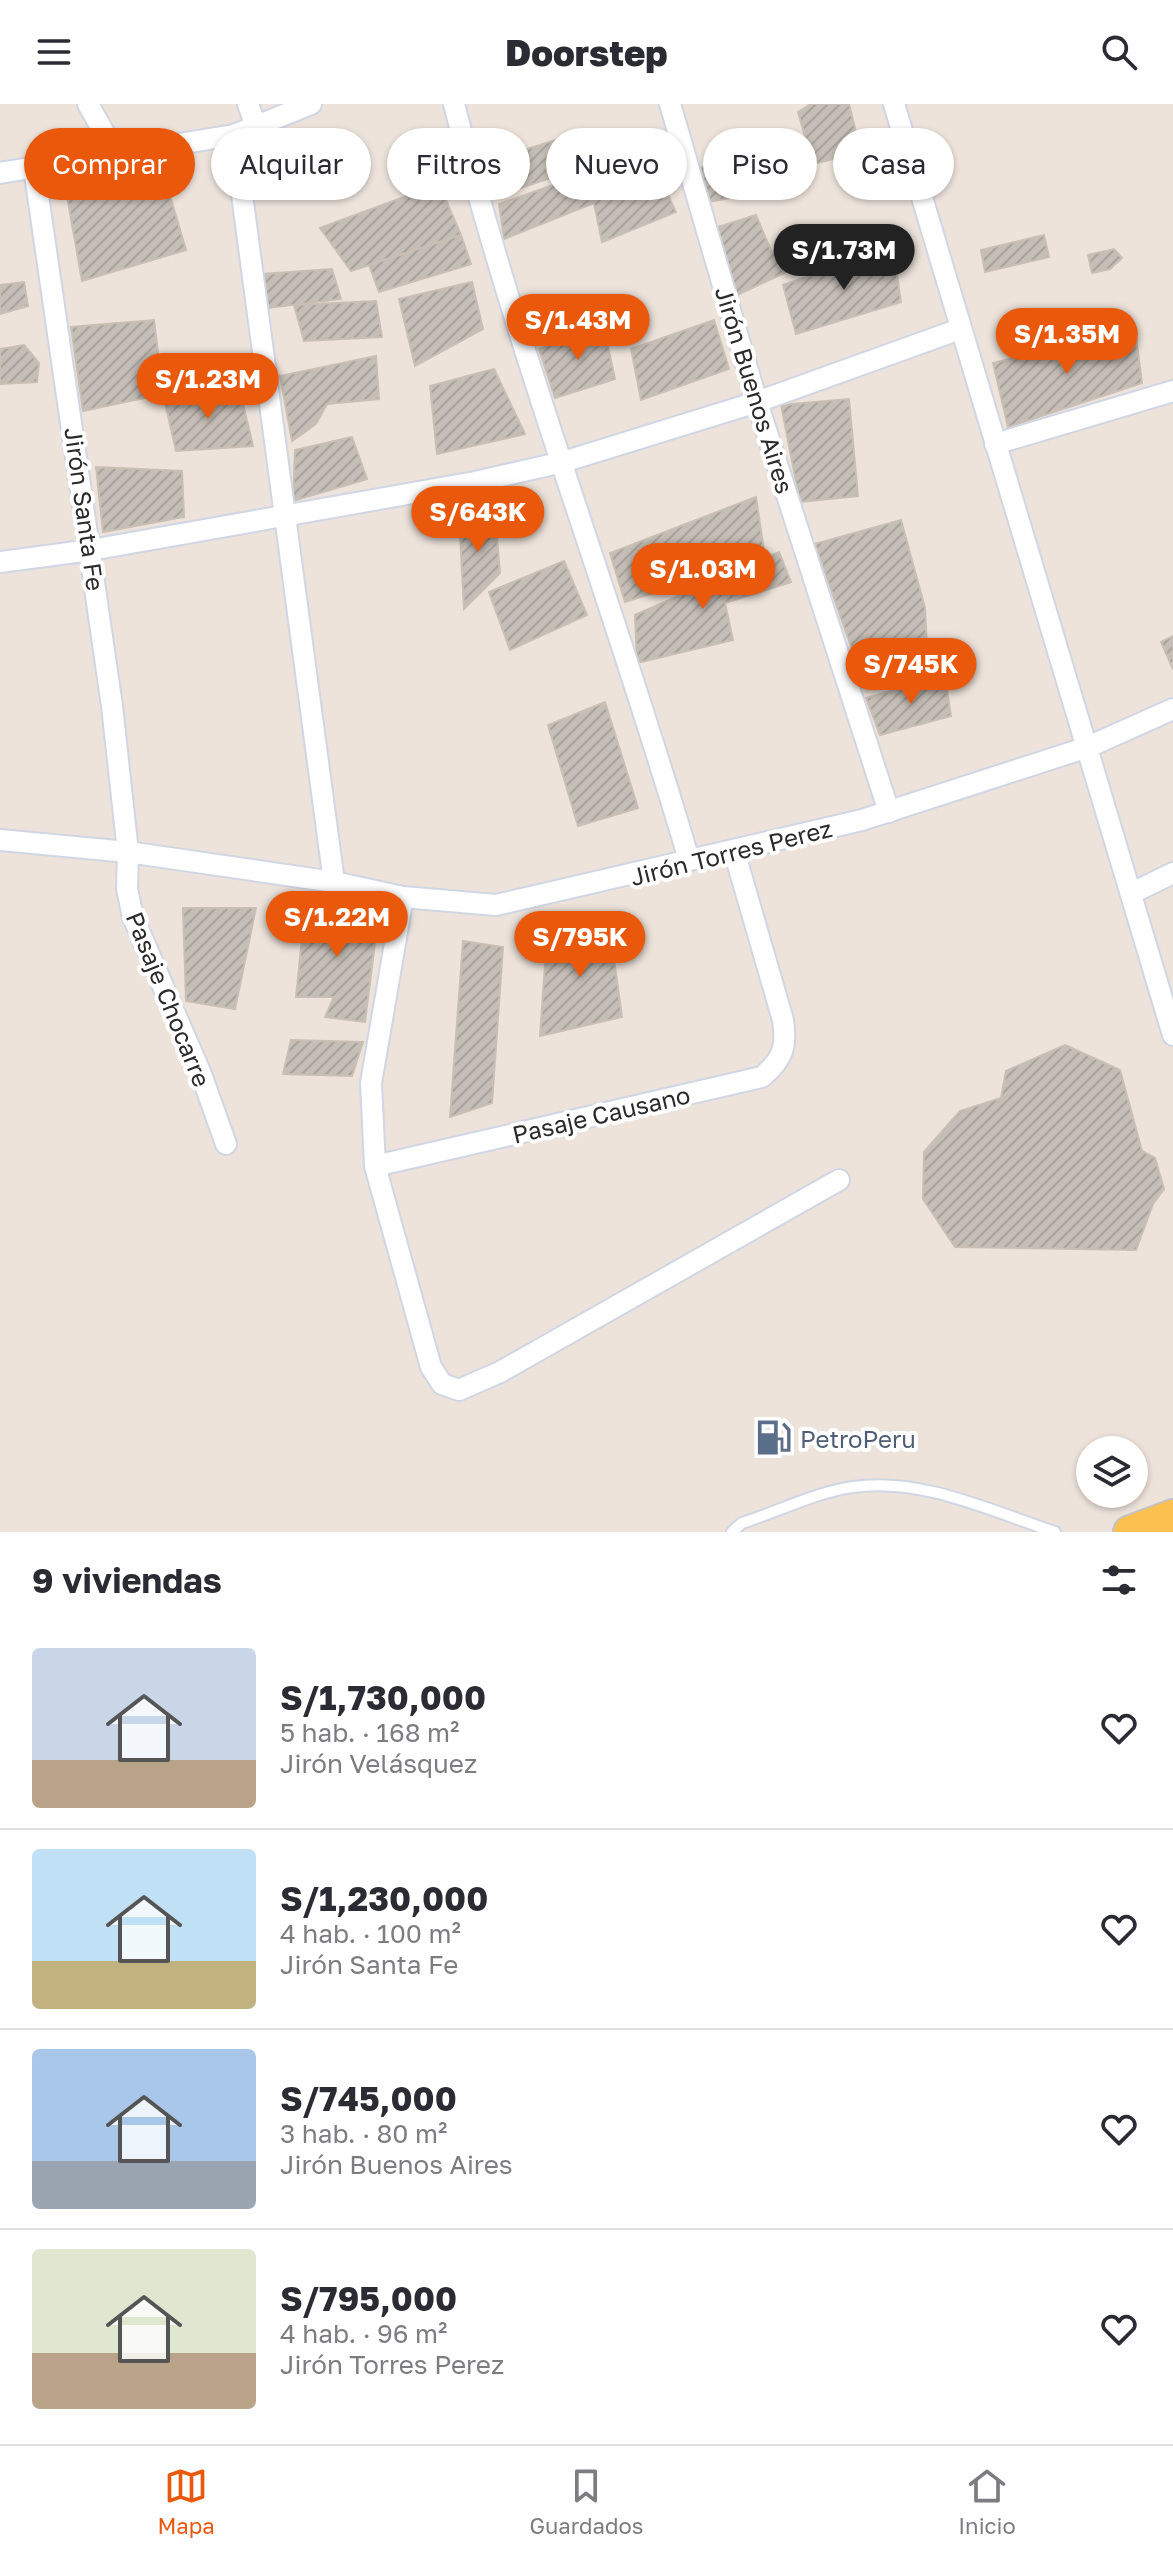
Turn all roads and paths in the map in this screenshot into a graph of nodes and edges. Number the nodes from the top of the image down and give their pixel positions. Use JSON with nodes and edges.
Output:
{"nodes":[{"id":1,"x":88,"y":104,"type":"edge"},
{"id":2,"x":311,"y":104,"type":"edge"},
{"id":3,"x":454,"y":104,"type":"edge"},
{"id":4,"x":670,"y":104,"type":"edge"},
{"id":5,"x":894,"y":104,"type":"edge"},
{"id":6,"x":251,"y":114,"type":"edge"},
{"id":7,"x":101,"y":128,"type":"edge"},
{"id":8,"x":24,"y":169,"type":"edge"},
{"id":9,"x":0,"y":173,"type":"edge"},
{"id":10,"x":39,"y":200,"type":"edge"},
{"id":11,"x":243,"y":200,"type":"edge"},
{"id":12,"x":960,"y":329,"type":"junction"},
{"id":13,"x":1173,"y":391,"type":"edge"},
{"id":14,"x":757,"y":402,"type":"junction"},
{"id":15,"x":995,"y":444,"type":"junction"},
{"id":16,"x":563,"y":462,"type":"junction"},
{"id":17,"x":287,"y":515,"type":"junction"},
{"id":18,"x":91,"y":550,"type":"junction"},
{"id":19,"x":0,"y":562,"type":"edge"},
{"id":20,"x":1173,"y":709,"type":"edge"},
{"id":21,"x":1088,"y":747,"type":"junction"},
{"id":22,"x":889,"y":812,"type":"junction"},
{"id":23,"x":0,"y":840,"type":"edge"},
{"id":24,"x":734,"y":851,"type":"junction"},
{"id":25,"x":128,"y":852,"type":"junction"},
{"id":26,"x":689,"y":860,"type":"junction"},
{"id":27,"x":1173,"y":873,"type":"edge"},
{"id":28,"x":334,"y":882,"type":"junction"},
{"id":29,"x":1132,"y":893,"type":"junction"},
{"id":30,"x":403,"y":897,"type":"junction"},
{"id":31,"x":1173,"y":1035,"type":"edge"},
{"id":32,"x":226,"y":1144,"type":"dead end"},
{"id":33,"x":375,"y":1166,"type":"junction"},
{"id":34,"x":839,"y":1180,"type":"dead end"},
{"id":35,"x":1173,"y":1516,"type":"edge"},
{"id":36,"x":732,"y":1532,"type":"edge"},
{"id":37,"x":1055,"y":1532,"type":"edge"},
{"id":38,"x":1130,"y":1532,"type":"edge"}],
"edges":[{"from":1,"to":7,"type":"street"},
{"from":2,"to":6,"type":"street"},
{"from":3,"to":16,"type":"street"},
{"from":4,"to":14,"type":"street","name":"Jirón Buenos Aires"},
{"from":5,"to":12,"type":"street"},
{"from":8,"to":9,"type":"street"},
{"from":10,"to":18,"type":"street","name":"Jirón Santa Fe"},
{"from":11,"to":17,"type":"street"},
{"from":12,"to":14,"type":"street"},
{"from":12,"to":15,"type":"street"},
{"from":13,"to":15,"type":"street"},
{"from":14,"to":16,"type":"street"},
{"from":14,"to":22,"type":"street","name":"Jirón Buenos Aires"},
{"from":15,"to":21,"type":"street"},
{"from":16,"to":17,"type":"street"},
{"from":16,"to":26,"type":"street"},
{"from":17,"to":18,"type":"street"},
{"from":17,"to":28,"type":"street"},
{"from":18,"to":19,"type":"street"},
{"from":18,"to":25,"type":"street","name":"Jirón Santa Fe"},
{"from":20,"to":21,"type":"street","name":"Jirón Torres Perez"},
{"from":21,"to":22,"type":"street","name":"Jirón Torres Perez"},
{"from":21,"to":29,"type":"street"},
{"from":22,"to":24,"type":"street","name":"Jirón Torres Perez"},
{"from":23,"to":25,"type":"street","name":"Jirón Torres Perez"},
{"from":24,"to":26,"type":"street","name":"Jirón Torres Perez"},
{"from":24,"to":33,"type":"street","name":"Pasaje Causano"},
{"from":25,"to":28,"type":"street","name":"Jirón Torres Perez"},
{"from":25,"to":32,"type":"street","name":"Pasaje Chocarre"},
{"from":26,"to":30,"type":"street","name":"Jirón Torres Perez"},
{"from":27,"to":29,"type":"street"},
{"from":28,"to":30,"type":"street","name":"Jirón Torres Perez"},
{"from":29,"to":31,"type":"street"},
{"from":30,"to":33,"type":"street"},
{"from":33,"to":34,"type":"street"},
{"from":35,"to":38,"type":"main road"},
{"from":36,"to":37,"type":"lane"}]}
